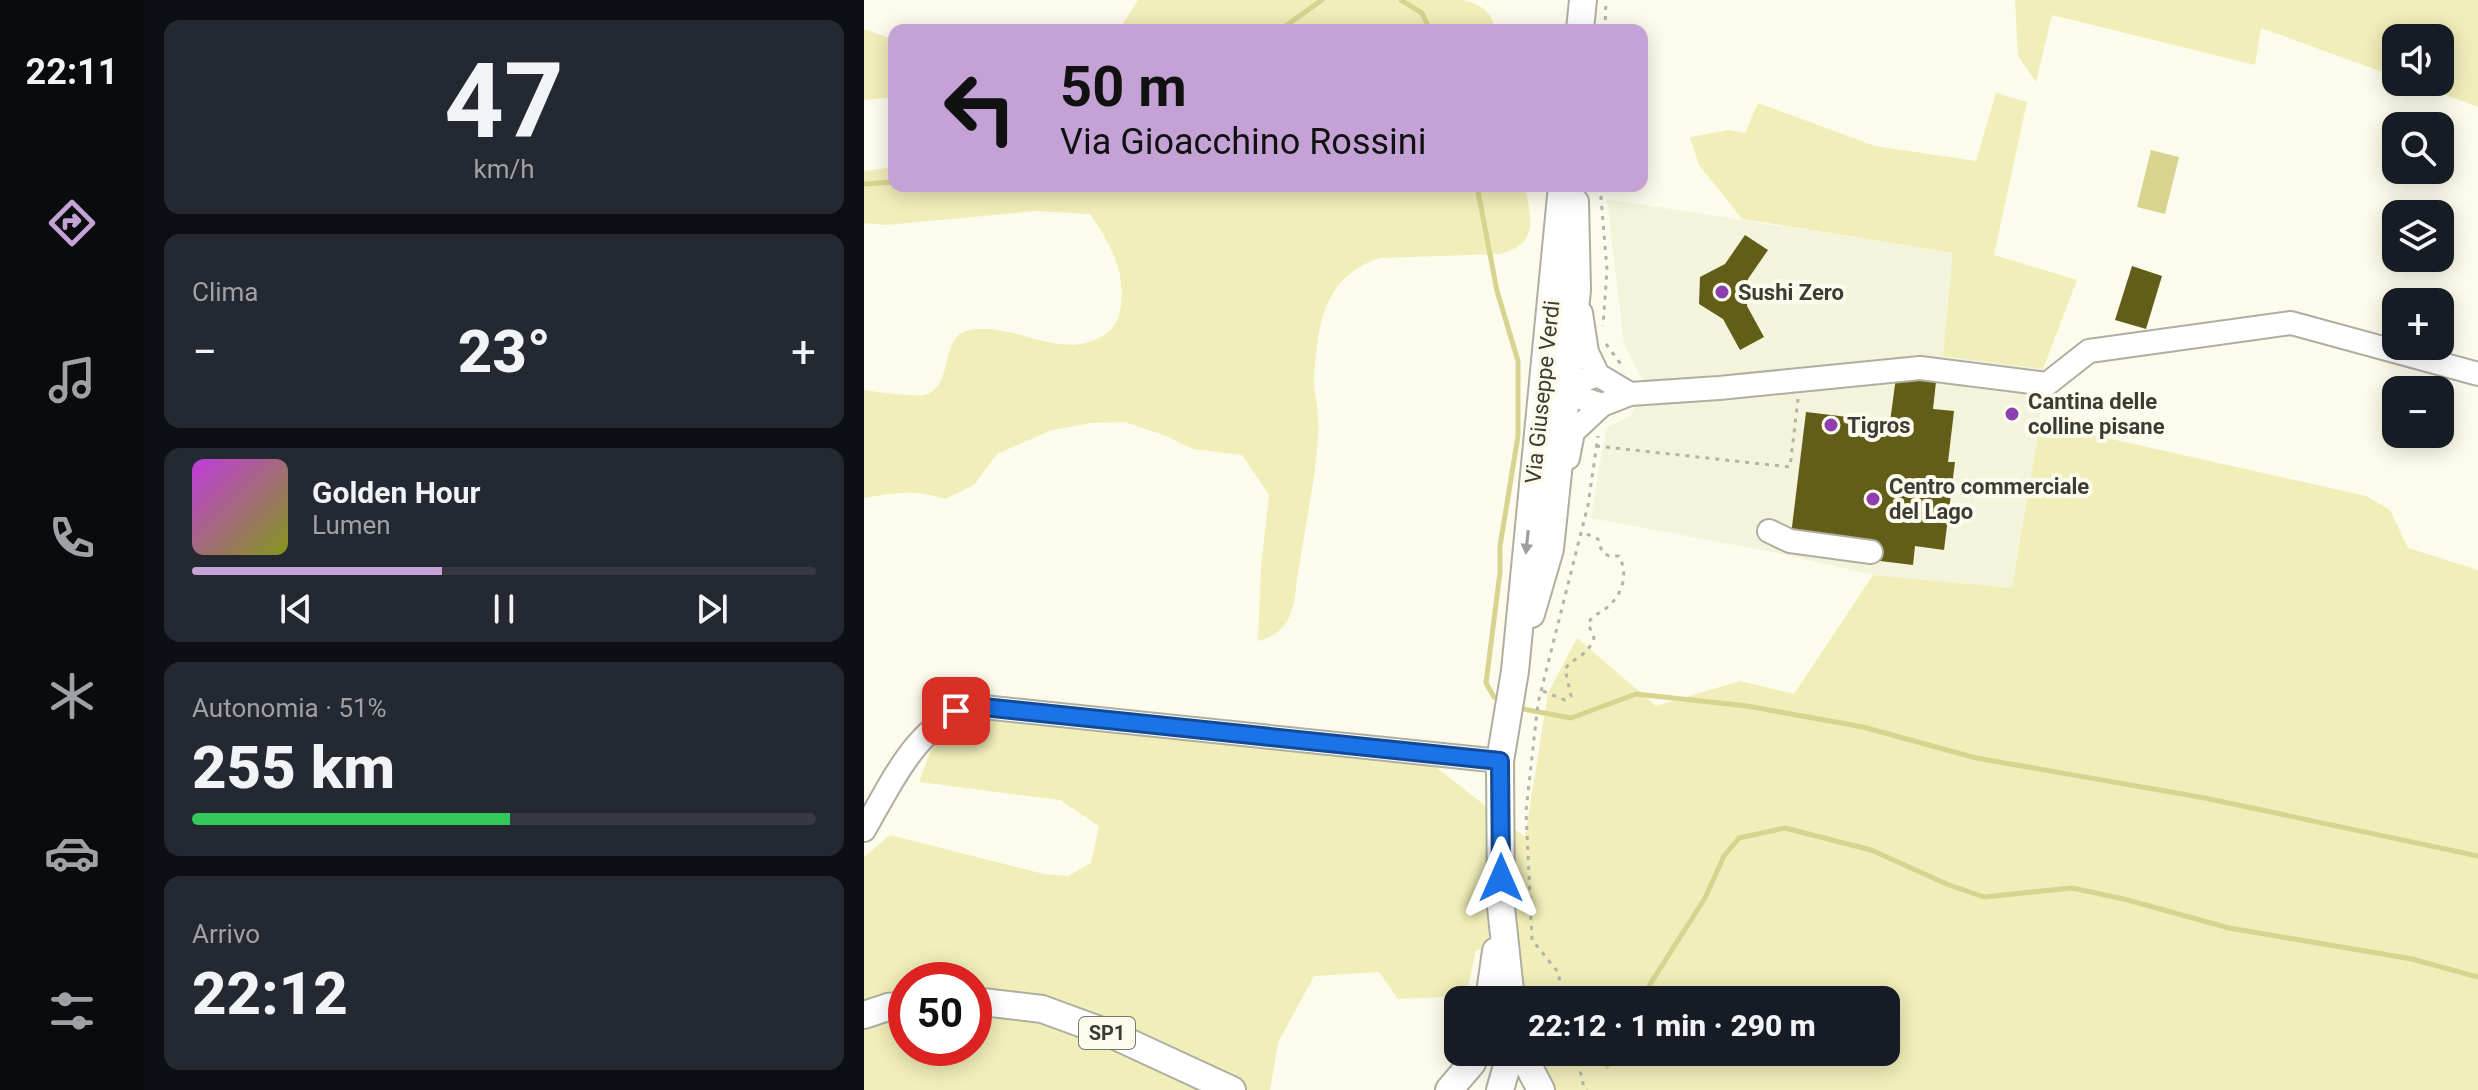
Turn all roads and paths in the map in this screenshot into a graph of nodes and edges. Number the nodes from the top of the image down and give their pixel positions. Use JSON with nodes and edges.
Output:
{"nodes":[{"id":1,"x":1583,"y":0,"type":"edge"},
{"id":2,"x":1606,"y":0,"type":"edge"},
{"id":3,"x":1581,"y":24,"type":"edge"},
{"id":4,"x":1605,"y":24,"type":"edge"},
{"id":5,"x":1562,"y":192,"type":"edge"},
{"id":6,"x":1574,"y":192,"type":"edge"},
{"id":7,"x":1600,"y":192,"type":"edge"},
{"id":8,"x":1565,"y":287,"type":"junction"},
{"id":9,"x":2478,"y":374,"type":"edge"},
{"id":10,"x":1598,"y":375,"type":"junction"},
{"id":11,"x":1815,"y":378,"type":"junction"},
{"id":12,"x":1566,"y":386,"type":"junction"},
{"id":13,"x":1630,"y":394,"type":"junction"},
{"id":14,"x":1601,"y":415,"type":"junction"},
{"id":15,"x":1596,"y":446,"type":"junction"},
{"id":16,"x":1532,"y":500,"type":"junction"},
{"id":17,"x":1769,"y":531,"type":"dead end"},
{"id":18,"x":1582,"y":532,"type":"junction"},
{"id":19,"x":1550,"y":549,"type":"junction"},
{"id":20,"x":1871,"y":552,"type":"dead end"},
{"id":21,"x":1515,"y":671,"type":"junction"},
{"id":22,"x":1542,"y":690,"type":"junction"},
{"id":23,"x":1500,"y":761,"type":"junction"},
{"id":24,"x":864,"y":830,"type":"edge"},
{"id":25,"x":1501,"y":907,"type":"junction"},
{"id":26,"x":1491,"y":986,"type":"edge"},
{"id":27,"x":1509,"y":986,"type":"edge"},
{"id":28,"x":1561,"y":986,"type":"edge"},
{"id":29,"x":992,"y":1003,"type":"edge"},
{"id":30,"x":888,"y":1007,"type":"edge"},
{"id":31,"x":864,"y":1015,"type":"edge"},
{"id":32,"x":1469,"y":1066,"type":"edge"},
{"id":33,"x":1507,"y":1066,"type":"edge"},
{"id":34,"x":1528,"y":1066,"type":"edge"},
{"id":35,"x":1579,"y":1066,"type":"edge"},
{"id":36,"x":1232,"y":1090,"type":"edge"},
{"id":37,"x":1449,"y":1090,"type":"edge"},
{"id":38,"x":1500,"y":1090,"type":"edge"},
{"id":39,"x":1541,"y":1090,"type":"edge"},
{"id":40,"x":1587,"y":1090,"type":"edge"}],
"edges":[{"from":1,"to":3,"type":"main road"},
{"from":2,"to":4,"type":"path"},
{"from":5,"to":8,"type":"main road","name":"Via Giuseppe Verdi"},
{"from":6,"to":8,"type":"main road","name":"Via Giuseppe Verdi"},
{"from":7,"to":13,"type":"path"},
{"from":8,"to":10,"type":"street"},
{"from":8,"to":12,"type":"main road","name":"Via Giuseppe Verdi"},
{"from":8,"to":16,"type":"main road","name":"Via Giuseppe Verdi"},
{"from":9,"to":11,"type":"street"},
{"from":10,"to":12,"type":"street"},
{"from":10,"to":13,"type":"street"},
{"from":11,"to":13,"type":"street"},
{"from":11,"to":15,"type":"path"},
{"from":12,"to":14,"type":"street"},
{"from":12,"to":16,"type":"main road","name":"Via Giuseppe Verdi"},
{"from":12,"to":19,"type":"main road","name":"Via Giuseppe Verdi"},
{"from":13,"to":14,"type":"street"},
{"from":14,"to":15,"type":"path"},
{"from":14,"to":19,"type":"street"},
{"from":15,"to":18,"type":"path"},
{"from":16,"to":21,"type":"main road","name":"Via Giuseppe Verdi","one_way":true},
{"from":17,"to":20,"type":"street"},
{"from":18,"to":22,"type":"path"},
{"from":18,"to":22,"type":"path"},
{"from":19,"to":21,"type":"main road","name":"Via Giuseppe Verdi"},
{"from":21,"to":23,"type":"main road","name":"Via Giuseppe Verdi"},
{"from":22,"to":28,"type":"path"},
{"from":23,"to":24,"type":"street"},
{"from":23,"to":25,"type":"main road","name":"Via Giuseppe Verdi"},
{"from":25,"to":26,"type":"main road"},
{"from":25,"to":27,"type":"main road","name":"Via Giuseppe Verdi"},
{"from":29,"to":36,"type":"main road","number":"SP1"},
{"from":30,"to":31,"type":"main road"},
{"from":32,"to":37,"type":"main road"},
{"from":33,"to":38,"type":"main road"},
{"from":34,"to":39,"type":"main road"},
{"from":35,"to":40,"type":"path"}]}
